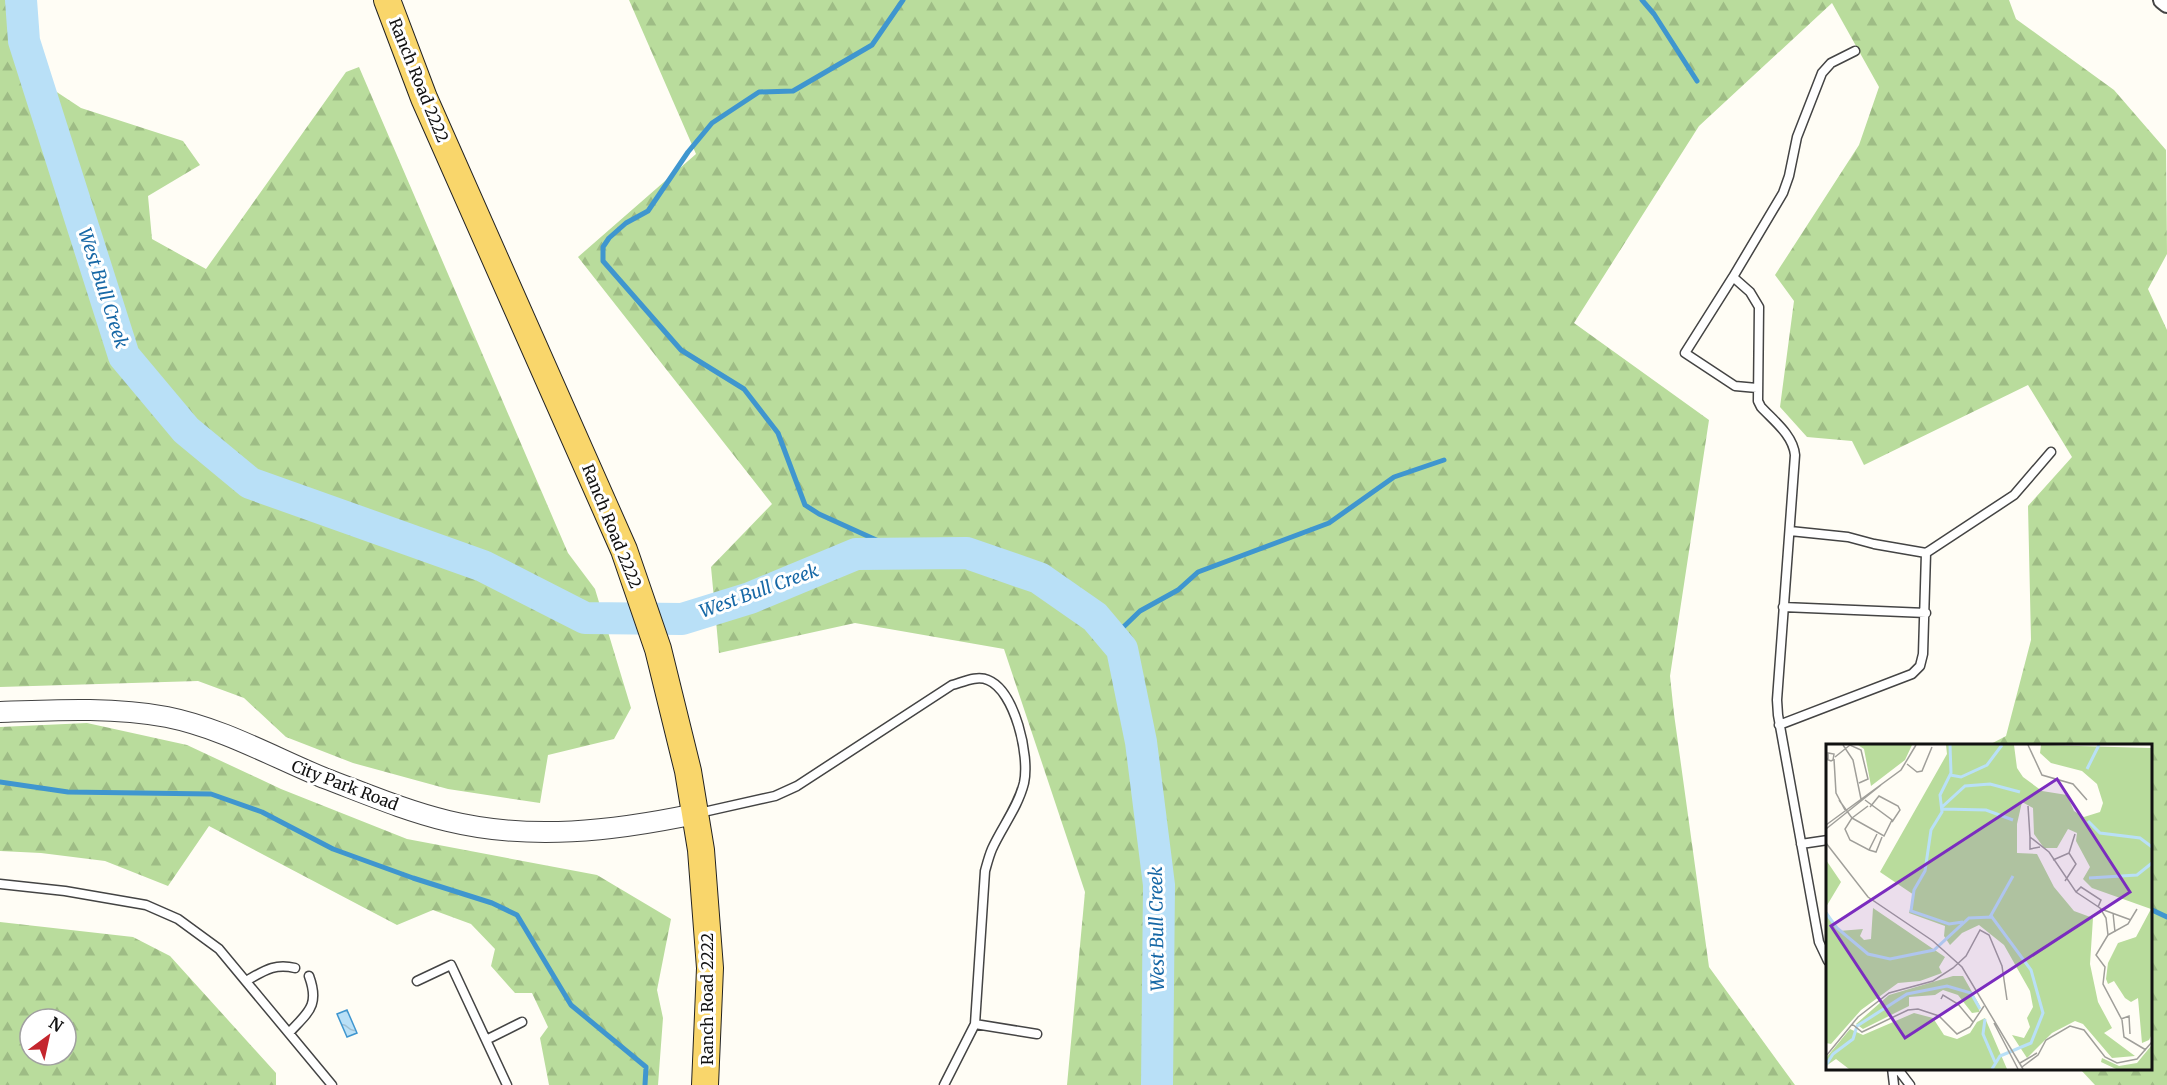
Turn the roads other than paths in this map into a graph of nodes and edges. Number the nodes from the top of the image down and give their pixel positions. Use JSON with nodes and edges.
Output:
{"nodes":[{"id":1,"x":387,"y":0,"type":"edge"},
{"id":2,"x":2162,"y":0,"type":"edge"},
{"id":3,"x":2167,"y":4,"type":"edge"},
{"id":4,"x":1855,"y":51,"type":"dead end"},
{"id":5,"x":1732,"y":277,"type":"junction"},
{"id":6,"x":1757,"y":388,"type":"junction"},
{"id":7,"x":2051,"y":452,"type":"dead end"},
{"id":8,"x":1790,"y":531,"type":"junction"},
{"id":9,"x":1926,"y":553,"type":"junction"},
{"id":10,"x":1783,"y":607,"type":"junction"},
{"id":11,"x":1926,"y":613,"type":"junction"},
{"id":12,"x":0,"y":712,"type":"edge"},
{"id":13,"x":1779,"y":725,"type":"junction"},
{"id":14,"x":695,"y":814,"type":"junction"},
{"id":15,"x":1826,"y":840,"type":"edge"},
{"id":16,"x":1801,"y":844,"type":"junction"},
{"id":17,"x":0,"y":884,"type":"edge"},
{"id":18,"x":1826,"y":958,"type":"edge"},
{"id":19,"x":295,"y":968,"type":"dead end"},
{"id":20,"x":309,"y":976,"type":"dead end"},
{"id":21,"x":246,"y":981,"type":"junction"},
{"id":22,"x":417,"y":981,"type":"dead end"},
{"id":23,"x":522,"y":1022,"type":"dead end"},
{"id":24,"x":975,"y":1024,"type":"junction"},
{"id":25,"x":289,"y":1033,"type":"junction"},
{"id":26,"x":1037,"y":1034,"type":"dead end"},
{"id":27,"x":486,"y":1040,"type":"junction"},
{"id":28,"x":1895,"y":1070,"type":"edge"},
{"id":29,"x":1897,"y":1070,"type":"edge"},
{"id":30,"x":332,"y":1085,"type":"edge"},
{"id":31,"x":507,"y":1085,"type":"edge"},
{"id":32,"x":705,"y":1085,"type":"edge"},
{"id":33,"x":944,"y":1085,"type":"edge"},
{"id":34,"x":1894,"y":1085,"type":"edge"},
{"id":35,"x":1910,"y":1085,"type":"edge"}],
"edges":[{"from":1,"to":14,"type":"main road","name":"Ranch Road 2222"},
{"from":2,"to":3,"type":"street"},
{"from":4,"to":5,"type":"lane"},
{"from":5,"to":6,"type":"lane"},
{"from":5,"to":6,"type":"lane"},
{"from":6,"to":8,"type":"lane"},
{"from":7,"to":9,"type":"lane"},
{"from":8,"to":9,"type":"lane"},
{"from":8,"to":10,"type":"lane"},
{"from":9,"to":11,"type":"lane"},
{"from":10,"to":11,"type":"lane"},
{"from":10,"to":13,"type":"lane"},
{"from":11,"to":13,"type":"lane"},
{"from":12,"to":14,"type":"street","name":"City Park Road"},
{"from":13,"to":16,"type":"lane"},
{"from":14,"to":24,"type":"lane"},
{"from":14,"to":32,"type":"main road","name":"Ranch Road 2222"},
{"from":15,"to":16,"type":"lane"},
{"from":16,"to":18,"type":"lane"},
{"from":17,"to":21,"type":"lane"},
{"from":19,"to":21,"type":"lane"},
{"from":20,"to":25,"type":"lane"},
{"from":21,"to":25,"type":"lane"},
{"from":22,"to":27,"type":"lane"},
{"from":23,"to":27,"type":"lane"},
{"from":24,"to":26,"type":"lane"},
{"from":24,"to":33,"type":"lane"},
{"from":25,"to":30,"type":"lane"},
{"from":27,"to":31,"type":"lane"},
{"from":28,"to":34,"type":"lane"},
{"from":29,"to":35,"type":"lane"}]}
